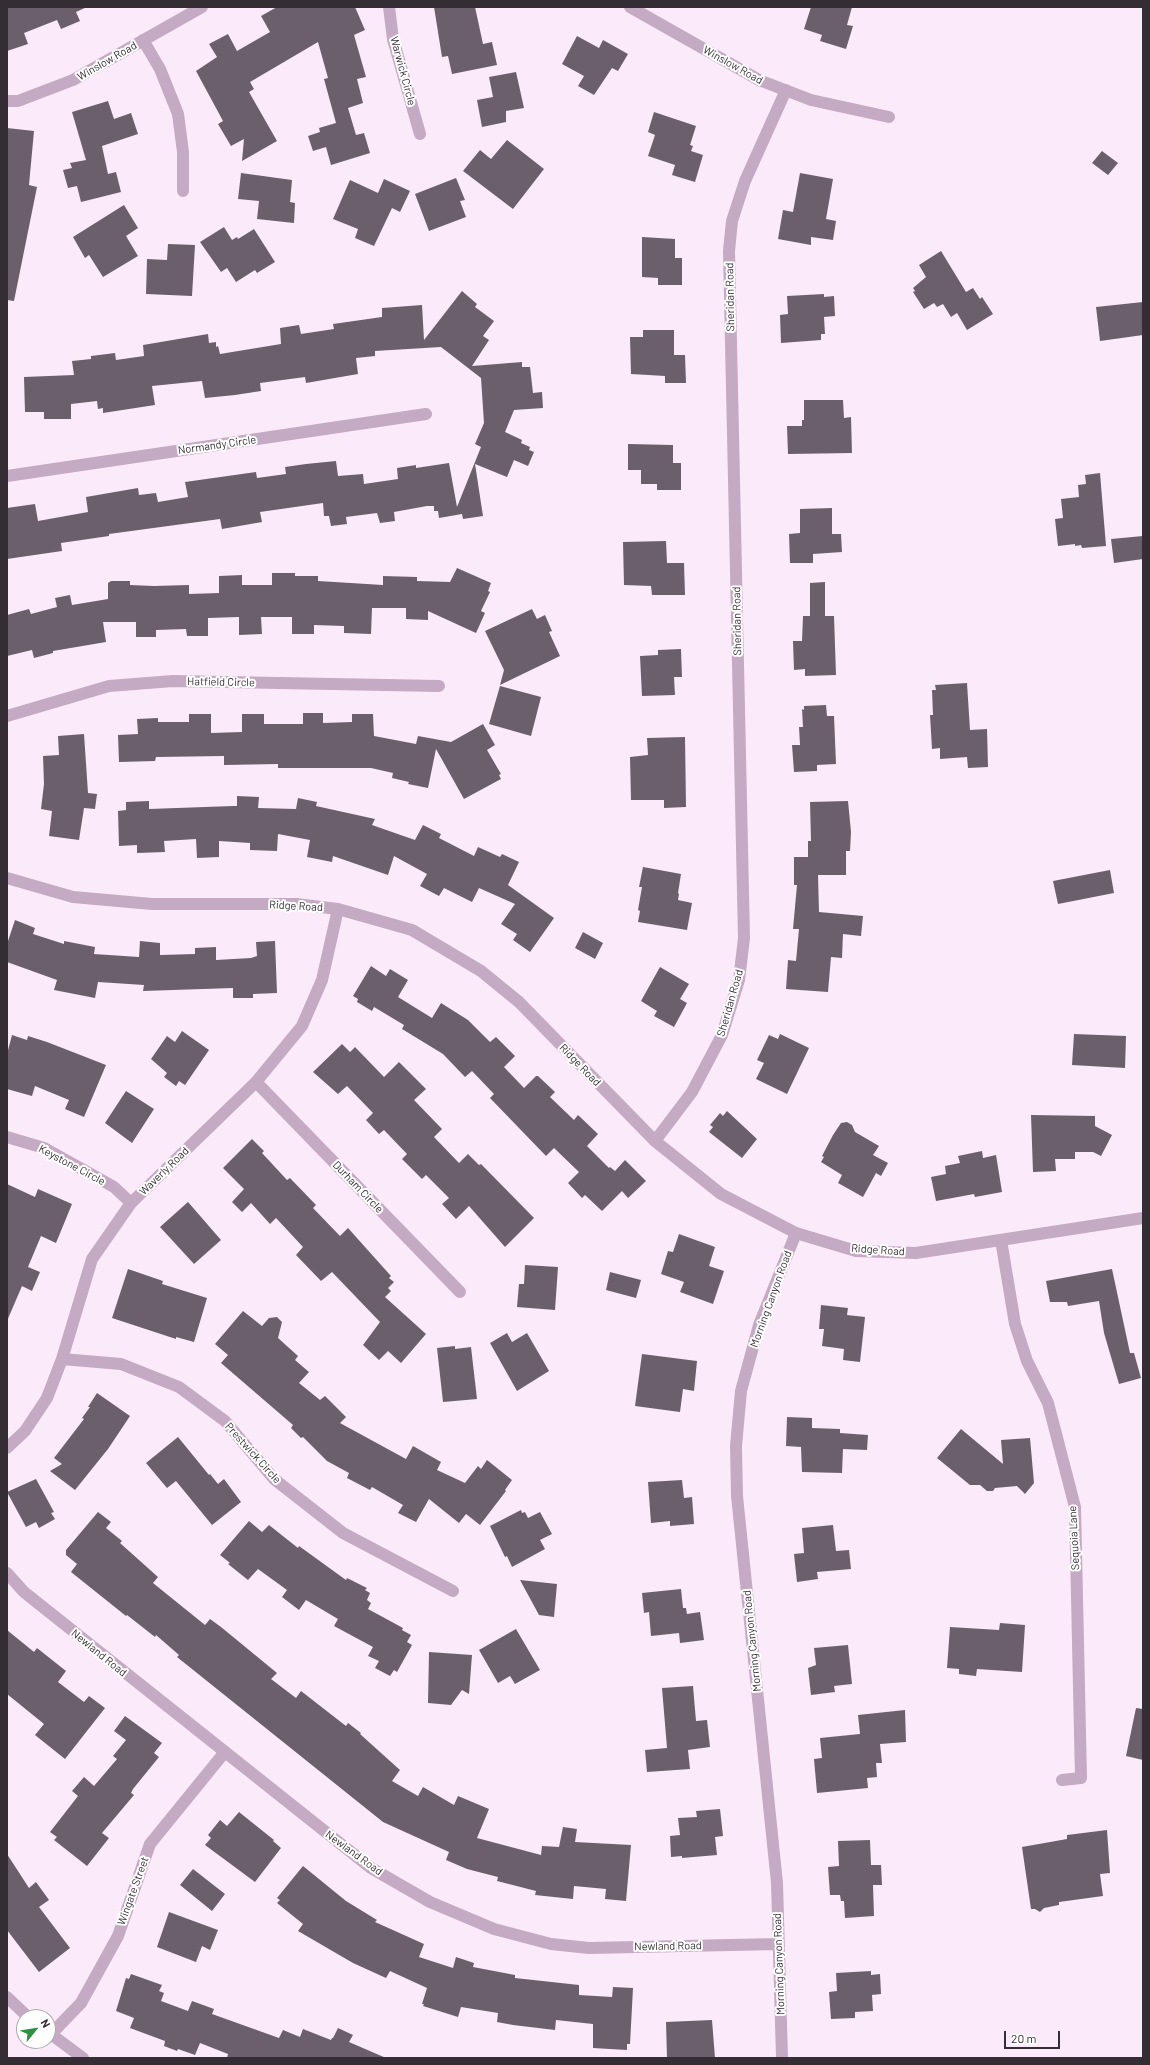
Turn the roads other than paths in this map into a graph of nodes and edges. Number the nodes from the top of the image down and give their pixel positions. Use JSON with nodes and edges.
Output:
{"nodes":[{"id":1,"x":202,"y":7,"type":"edge"},
{"id":2,"x":389,"y":7,"type":"edge"},
{"id":3,"x":630,"y":7,"type":"edge"},
{"id":4,"x":143,"y":40,"type":"junction"},
{"id":5,"x":786,"y":90,"type":"junction"},
{"id":6,"x":7,"y":101,"type":"edge"},
{"id":7,"x":889,"y":117,"type":"dead end"},
{"id":8,"x":420,"y":134,"type":"dead end"},
{"id":9,"x":183,"y":191,"type":"dead end"},
{"id":10,"x":426,"y":414,"type":"dead end"},
{"id":11,"x":7,"y":476,"type":"edge"},
{"id":12,"x":439,"y":686,"type":"dead end"},
{"id":13,"x":7,"y":716,"type":"edge"},
{"id":14,"x":7,"y":878,"type":"edge"},
{"id":15,"x":338,"y":909,"type":"junction"},
{"id":16,"x":256,"y":1082,"type":"junction"},
{"id":17,"x":7,"y":1137,"type":"edge"},
{"id":18,"x":655,"y":1140,"type":"junction"},
{"id":19,"x":131,"y":1202,"type":"junction"},
{"id":20,"x":1143,"y":1218,"type":"edge"},
{"id":21,"x":796,"y":1233,"type":"junction"},
{"id":22,"x":1001,"y":1240,"type":"junction"},
{"id":23,"x":460,"y":1292,"type":"dead end"},
{"id":24,"x":62,"y":1359,"type":"junction"},
{"id":25,"x":7,"y":1448,"type":"edge"},
{"id":26,"x":7,"y":1573,"type":"edge"},
{"id":27,"x":453,"y":1591,"type":"dead end"},
{"id":28,"x":224,"y":1753,"type":"junction"},
{"id":29,"x":1062,"y":1780,"type":"dead end"},
{"id":30,"x":778,"y":1944,"type":"junction"},
{"id":31,"x":7,"y":1997,"type":"edge"},
{"id":32,"x":20,"y":2009,"type":"edge"},
{"id":33,"x":56,"y":2026,"type":"edge"},
{"id":34,"x":56,"y":2038,"type":"edge"},
{"id":35,"x":83,"y":2058,"type":"edge"},
{"id":36,"x":782,"y":2058,"type":"edge"}],
"edges":[{"from":1,"to":4,"type":"street","name":"Winslow Road"},
{"from":2,"to":8,"type":"street","name":"Warwick Circle"},
{"from":3,"to":5,"type":"street","name":"Winslow Road"},
{"from":4,"to":6,"type":"street","name":"Winslow Road"},
{"from":4,"to":9,"type":"street"},
{"from":5,"to":7,"type":"street","name":"Winslow Road"},
{"from":5,"to":18,"type":"street","name":"Sheridan Road"},
{"from":10,"to":11,"type":"street","name":"Normandy Circle"},
{"from":12,"to":13,"type":"street","name":"Hatfield Circle"},
{"from":14,"to":15,"type":"street","name":"Ridge Road"},
{"from":15,"to":16,"type":"street","name":"Waverly Road"},
{"from":15,"to":18,"type":"street","name":"Ridge Road"},
{"from":16,"to":19,"type":"street","name":"Waverly Road"},
{"from":16,"to":23,"type":"street","name":"Durham Circle"},
{"from":17,"to":19,"type":"street","name":"Keystone Circle"},
{"from":18,"to":21,"type":"street","name":"Ridge Road"},
{"from":19,"to":24,"type":"street","name":"Waverly Road"},
{"from":20,"to":22,"type":"street","name":"Ridge Road"},
{"from":21,"to":22,"type":"street","name":"Ridge Road"},
{"from":21,"to":30,"type":"street","name":"Morning Canyon Road"},
{"from":22,"to":29,"type":"street","name":"Sequoia Lane"},
{"from":24,"to":25,"type":"street","name":"Waverly Road"},
{"from":24,"to":27,"type":"street","name":"Prestwick Circle"},
{"from":26,"to":28,"type":"street","name":"Newland Road"},
{"from":28,"to":30,"type":"street","name":"Newland Road"},
{"from":28,"to":33,"type":"street","name":"Wingate Street"},
{"from":30,"to":36,"type":"street","name":"Morning Canyon Road"},
{"from":31,"to":32,"type":"street"},
{"from":34,"to":35,"type":"street"}]}
